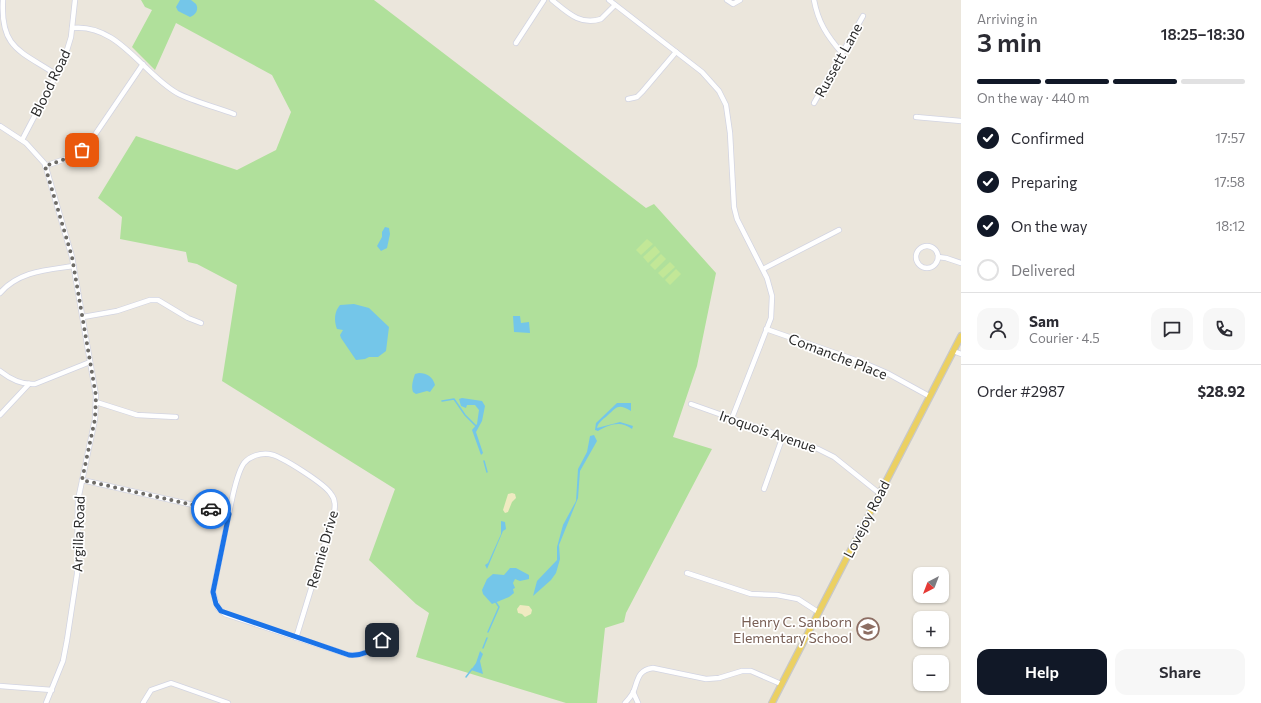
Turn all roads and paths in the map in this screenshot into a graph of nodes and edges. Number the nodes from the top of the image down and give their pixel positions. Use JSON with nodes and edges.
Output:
{"nodes":[{"id":1,"x":3,"y":0,"type":"edge"},
{"id":2,"x":75,"y":0,"type":"edge"},
{"id":3,"x":544,"y":0,"type":"edge"},
{"id":4,"x":552,"y":0,"type":"edge"},
{"id":5,"x":609,"y":0,"type":"edge"},
{"id":6,"x":727,"y":0,"type":"edge"},
{"id":7,"x":740,"y":0,"type":"edge"},
{"id":8,"x":814,"y":0,"type":"edge"},
{"id":9,"x":615,"y":5,"type":"junction"},
{"id":10,"x":863,"y":16,"type":"dead end"},
{"id":11,"x":72,"y":28,"type":"junction"},
{"id":12,"x":516,"y":43,"type":"dead end"},
{"id":13,"x":676,"y":52,"type":"junction"},
{"id":14,"x":842,"y":52,"type":"junction"},
{"id":15,"x":143,"y":64,"type":"junction"},
{"id":16,"x":56,"y":75,"type":"junction"},
{"id":17,"x":628,"y":99,"type":"dead end"},
{"id":18,"x":814,"y":103,"type":"dead end"},
{"id":19,"x":234,"y":114,"type":"dead end"},
{"id":20,"x":916,"y":117,"type":"dead end"},
{"id":21,"x":961,"y":121,"type":"edge"},
{"id":22,"x":0,"y":126,"type":"edge"},
{"id":23,"x":22,"y":140,"type":"junction"},
{"id":24,"x":45,"y":166,"type":"junction"},
{"id":25,"x":839,"y":230,"type":"dead end"},
{"id":26,"x":938,"y":257,"type":"junction"},
{"id":27,"x":961,"y":263,"type":"edge"},
{"id":28,"x":74,"y":266,"type":"junction"},
{"id":29,"x":763,"y":269,"type":"junction"},
{"id":30,"x":0,"y":293,"type":"edge"},
{"id":31,"x":83,"y":317,"type":"junction"},
{"id":32,"x":202,"y":323,"type":"dead end"},
{"id":33,"x":766,"y":329,"type":"junction"},
{"id":34,"x":961,"y":336,"type":"edge"},
{"id":35,"x":953,"y":351,"type":"junction"},
{"id":36,"x":961,"y":354,"type":"edge"},
{"id":37,"x":90,"y":362,"type":"junction"},
{"id":38,"x":0,"y":371,"type":"edge"},
{"id":39,"x":29,"y":384,"type":"junction"},
{"id":40,"x":930,"y":396,"type":"junction"},
{"id":41,"x":96,"y":402,"type":"junction"},
{"id":42,"x":691,"y":404,"type":"dead end"},
{"id":43,"x":0,"y":415,"type":"edge"},
{"id":44,"x":176,"y":417,"type":"dead end"},
{"id":45,"x":732,"y":418,"type":"junction"},
{"id":46,"x":782,"y":436,"type":"junction"},
{"id":47,"x":82,"y":480,"type":"junction"},
{"id":48,"x":764,"y":490,"type":"dead end"},
{"id":49,"x":879,"y":493,"type":"junction"},
{"id":50,"x":229,"y":514,"type":"junction"},
{"id":51,"x":687,"y":573,"type":"dead end"},
{"id":52,"x":818,"y":612,"type":"junction"},
{"id":53,"x":383,"y":636,"type":"dead end"},
{"id":54,"x":296,"y":638,"type":"junction"},
{"id":55,"x":781,"y":684,"type":"junction"},
{"id":56,"x":0,"y":686,"type":"edge"},
{"id":57,"x":52,"y":690,"type":"junction"},
{"id":58,"x":633,"y":692,"type":"junction"},
{"id":59,"x":46,"y":703,"type":"edge"},
{"id":60,"x":142,"y":703,"type":"edge"},
{"id":61,"x":228,"y":703,"type":"edge"},
{"id":62,"x":625,"y":703,"type":"edge"},
{"id":63,"x":638,"y":703,"type":"edge"},
{"id":64,"x":772,"y":703,"type":"edge"}],
"edges":[{"from":1,"to":16,"type":"street"},
{"from":2,"to":11,"type":"street","name":"Blood Road"},
{"from":3,"to":12,"type":"street"},
{"from":4,"to":9,"type":"street"},
{"from":5,"to":9,"type":"street"},
{"from":6,"to":7,"type":"street"},
{"from":8,"to":14,"type":"street"},
{"from":9,"to":13,"type":"street"},
{"from":10,"to":14,"type":"street","name":"Russett Lane"},
{"from":11,"to":15,"type":"street"},
{"from":11,"to":16,"type":"street","name":"Blood Road"},
{"from":13,"to":17,"type":"street"},
{"from":13,"to":29,"type":"street"},
{"from":14,"to":18,"type":"street","name":"Russett Lane"},
{"from":15,"to":19,"type":"street"},
{"from":15,"to":24,"type":"street"},
{"from":16,"to":23,"type":"street","name":"Blood Road"},
{"from":20,"to":21,"type":"street"},
{"from":22,"to":23,"type":"street","name":"Argilla Road"},
{"from":23,"to":24,"type":"street","name":"Argilla Road"},
{"from":24,"to":28,"type":"street","name":"Argilla Road"},
{"from":25,"to":29,"type":"street"},
{"from":26,"to":26,"type":"street"},
{"from":26,"to":27,"type":"street"},
{"from":28,"to":30,"type":"street"},
{"from":28,"to":31,"type":"street","name":"Argilla Road"},
{"from":29,"to":33,"type":"street"},
{"from":31,"to":32,"type":"street"},
{"from":31,"to":37,"type":"street","name":"Argilla Road"},
{"from":33,"to":40,"type":"street","name":"Comanche Place"},
{"from":33,"to":45,"type":"street"},
{"from":34,"to":35,"type":"main road","name":"Lovejoy Road"},
{"from":35,"to":36,"type":"street"},
{"from":35,"to":40,"type":"main road","name":"Lovejoy Road"},
{"from":37,"to":39,"type":"street"},
{"from":37,"to":41,"type":"street","name":"Argilla Road"},
{"from":38,"to":39,"type":"street"},
{"from":39,"to":43,"type":"street"},
{"from":40,"to":49,"type":"main road","name":"Lovejoy Road"},
{"from":41,"to":44,"type":"street"},
{"from":41,"to":47,"type":"street","name":"Argilla Road"},
{"from":42,"to":45,"type":"street","name":"Iroquois Avenue"},
{"from":45,"to":46,"type":"street","name":"Iroquois Avenue"},
{"from":46,"to":48,"type":"street"},
{"from":46,"to":49,"type":"street","name":"Iroquois Avenue"},
{"from":47,"to":50,"type":"street"},
{"from":47,"to":57,"type":"street","name":"Argilla Road"},
{"from":49,"to":52,"type":"main road","name":"Lovejoy Road"},
{"from":50,"to":54,"type":"street","name":"Rennie Drive"},
{"from":50,"to":54,"type":"street","name":"Rennie Drive"},
{"from":51,"to":52,"type":"street"},
{"from":52,"to":55,"type":"main road","name":"Lovejoy Road"},
{"from":53,"to":54,"type":"street","name":"Rennie Drive"},
{"from":55,"to":58,"type":"street"},
{"from":55,"to":64,"type":"main road","name":"Lovejoy Road"},
{"from":56,"to":57,"type":"street"},
{"from":57,"to":59,"type":"street","name":"Argilla Road"},
{"from":58,"to":62,"type":"street"},
{"from":58,"to":63,"type":"street"},
{"from":60,"to":61,"type":"street"}]}
